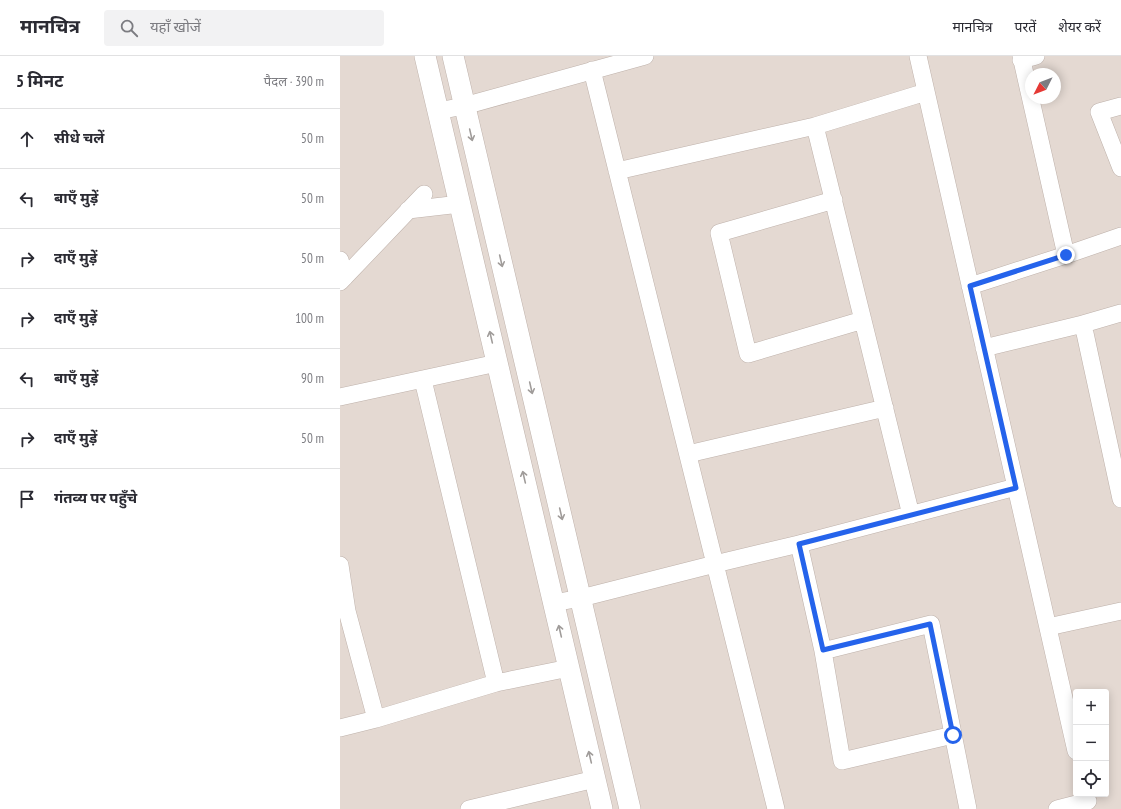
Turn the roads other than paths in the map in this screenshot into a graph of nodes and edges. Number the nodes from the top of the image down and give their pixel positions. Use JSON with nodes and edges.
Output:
{"nodes":[{"id":1,"x":425,"y":56,"type":"edge"},
{"id":2,"x":453,"y":56,"type":"edge"},
{"id":3,"x":645,"y":56,"type":"edge"},
{"id":4,"x":918,"y":56,"type":"edge"},
{"id":5,"x":1026,"y":57,"type":"edge"},
{"id":6,"x":592,"y":70,"type":"junction"},
{"id":7,"x":926,"y":92,"type":"junction"},
{"id":8,"x":464,"y":106,"type":"junction"},
{"id":9,"x":1121,"y":106,"type":"edge"},
{"id":10,"x":438,"y":110,"type":"junction"},
{"id":11,"x":815,"y":126,"type":"junction"},
{"id":12,"x":1121,"y":168,"type":"edge"},
{"id":13,"x":617,"y":171,"type":"junction"},
{"id":14,"x":424,"y":194,"type":"dead end"},
{"id":15,"x":834,"y":200,"type":"junction"},
{"id":16,"x":460,"y":204,"type":"junction"},
{"id":17,"x":408,"y":210,"type":"junction"},
{"id":18,"x":1121,"y":236,"type":"edge"},
{"id":19,"x":1066,"y":255,"type":"junction"},
{"id":20,"x":340,"y":260,"type":"edge"},
{"id":21,"x":342,"y":280,"type":"edge"},
{"id":22,"x":970,"y":286,"type":"junction"},
{"id":23,"x":1121,"y":313,"type":"edge"},
{"id":24,"x":863,"y":320,"type":"junction"},
{"id":25,"x":1083,"y":324,"type":"junction"},
{"id":26,"x":984,"y":348,"type":"junction"},
{"id":27,"x":497,"y":363,"type":"junction"},
{"id":28,"x":423,"y":380,"type":"junction"},
{"id":29,"x":340,"y":397,"type":"edge"},
{"id":30,"x":885,"y":408,"type":"junction"},
{"id":31,"x":688,"y":454,"type":"junction"},
{"id":32,"x":1016,"y":488,"type":"junction"},
{"id":33,"x":1121,"y":499,"type":"edge"},
{"id":34,"x":911,"y":515,"type":"junction"},
{"id":35,"x":799,"y":544,"type":"junction"},
{"id":36,"x":715,"y":564,"type":"junction"},
{"id":37,"x":340,"y":565,"type":"edge"},
{"id":38,"x":581,"y":598,"type":"junction"},
{"id":39,"x":553,"y":603,"type":"junction"},
{"id":40,"x":1121,"y":611,"type":"edge"},
{"id":41,"x":1048,"y":627,"type":"junction"},
{"id":42,"x":823,"y":650,"type":"junction"},
{"id":43,"x":569,"y":668,"type":"junction"},
{"id":44,"x":496,"y":683,"type":"junction"},
{"id":45,"x":376,"y":719,"type":"junction"},
{"id":46,"x":340,"y":728,"type":"edge"},
{"id":47,"x":953,"y":735,"type":"junction"},
{"id":48,"x":1073,"y":738,"type":"edge"},
{"id":49,"x":595,"y":780,"type":"junction"},
{"id":50,"x":1088,"y":802,"type":"edge"},
{"id":51,"x":469,"y":809,"type":"edge"},
{"id":52,"x":602,"y":809,"type":"edge"},
{"id":53,"x":630,"y":809,"type":"edge"},
{"id":54,"x":776,"y":809,"type":"edge"},
{"id":55,"x":968,"y":809,"type":"edge"},
{"id":56,"x":1057,"y":809,"type":"edge"}],
"edges":[{"from":1,"to":10,"type":"street"},
{"from":2,"to":8,"type":"street"},
{"from":3,"to":6,"type":"street"},
{"from":4,"to":7,"type":"street"},
{"from":5,"to":19,"type":"street"},
{"from":6,"to":8,"type":"street"},
{"from":6,"to":13,"type":"street"},
{"from":7,"to":11,"type":"street"},
{"from":7,"to":22,"type":"street"},
{"from":8,"to":10,"type":"street"},
{"from":8,"to":38,"type":"street","one_way":true},
{"from":9,"to":12,"type":"street"},
{"from":10,"to":16,"type":"street"},
{"from":11,"to":13,"type":"street"},
{"from":11,"to":15,"type":"street"},
{"from":13,"to":31,"type":"street"},
{"from":14,"to":17,"type":"street"},
{"from":15,"to":24,"type":"street"},
{"from":15,"to":24,"type":"street"},
{"from":16,"to":17,"type":"street"},
{"from":27,"to":16,"type":"street","one_way":true},
{"from":17,"to":21,"type":"street"},
{"from":18,"to":19,"type":"street"},
{"from":19,"to":22,"type":"street"},
{"from":20,"to":21,"type":"street"},
{"from":22,"to":26,"type":"street"},
{"from":23,"to":25,"type":"street"},
{"from":24,"to":30,"type":"street"},
{"from":25,"to":26,"type":"street"},
{"from":25,"to":33,"type":"street"},
{"from":26,"to":32,"type":"street"},
{"from":27,"to":28,"type":"street"},
{"from":39,"to":27,"type":"street","one_way":true},
{"from":28,"to":29,"type":"street"},
{"from":28,"to":44,"type":"street"},
{"from":30,"to":31,"type":"street"},
{"from":30,"to":34,"type":"street"},
{"from":31,"to":36,"type":"street"},
{"from":32,"to":34,"type":"street"},
{"from":32,"to":41,"type":"street"},
{"from":34,"to":35,"type":"street"},
{"from":35,"to":36,"type":"street"},
{"from":35,"to":42,"type":"street"},
{"from":36,"to":38,"type":"street"},
{"from":36,"to":54,"type":"street"},
{"from":37,"to":45,"type":"street"},
{"from":38,"to":39,"type":"street"},
{"from":38,"to":53,"type":"street"},
{"from":43,"to":39,"type":"street","one_way":true},
{"from":40,"to":41,"type":"street"},
{"from":41,"to":48,"type":"street"},
{"from":42,"to":47,"type":"street"},
{"from":42,"to":47,"type":"street"},
{"from":43,"to":44,"type":"street"},
{"from":49,"to":43,"type":"street","one_way":true},
{"from":44,"to":45,"type":"street"},
{"from":45,"to":46,"type":"street"},
{"from":47,"to":55,"type":"street"},
{"from":49,"to":51,"type":"street"},
{"from":49,"to":52,"type":"street"},
{"from":50,"to":56,"type":"street"}]}
